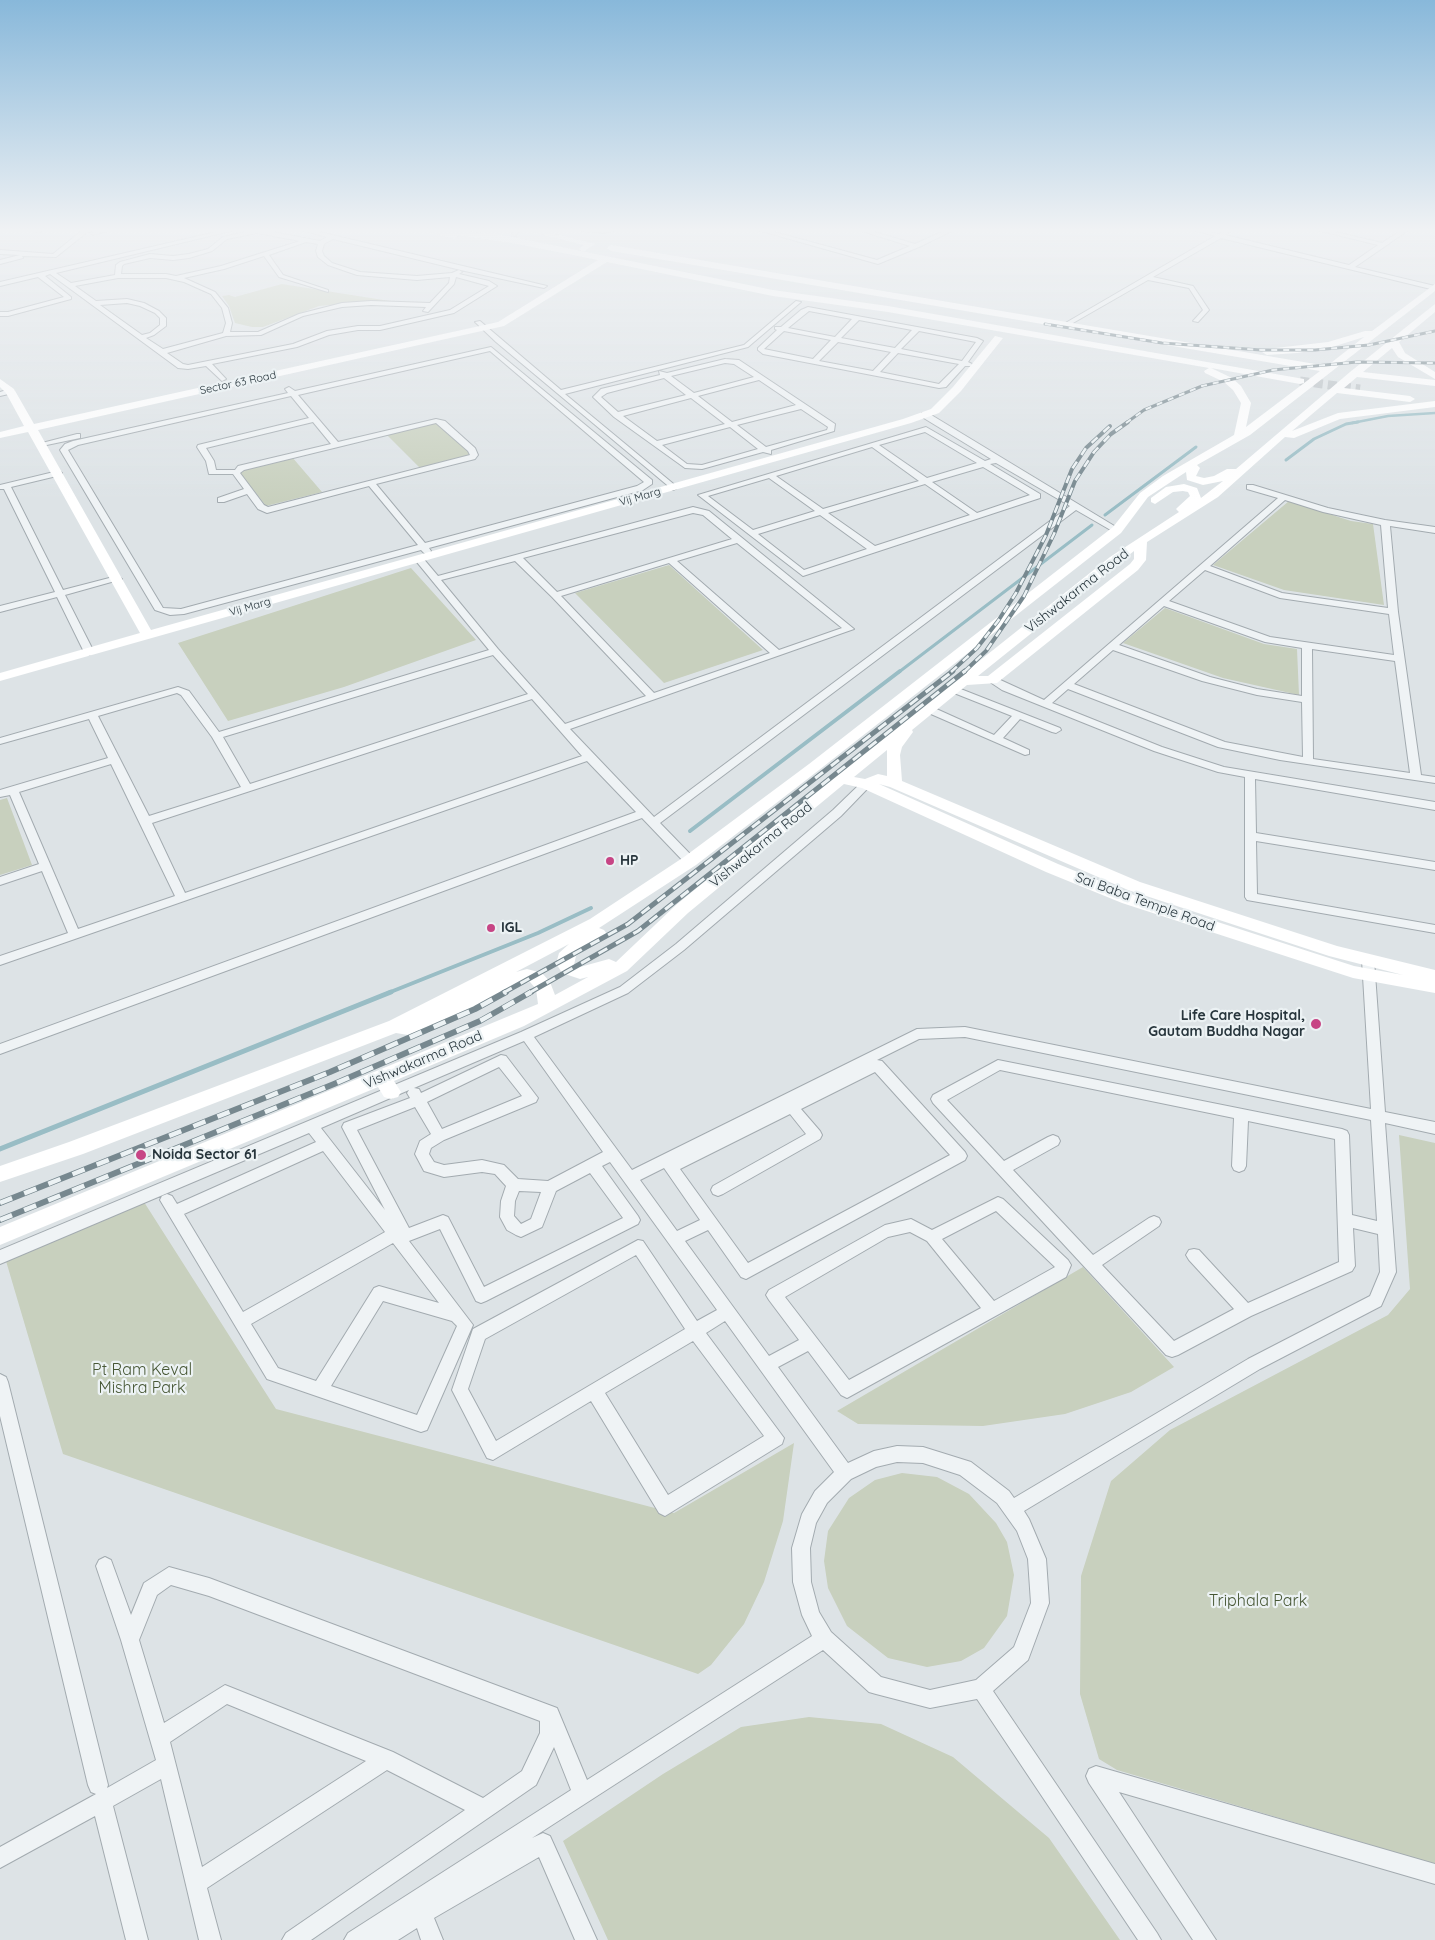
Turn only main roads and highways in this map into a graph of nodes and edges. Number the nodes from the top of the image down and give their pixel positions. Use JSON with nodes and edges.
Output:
{"nodes":[{"id":1,"x":492,"y":320,"type":"edge"},
{"id":2,"x":509,"y":320,"type":"edge"},
{"id":3,"x":895,"y":320,"type":"edge"},
{"id":4,"x":925,"y":320,"type":"edge"},
{"id":5,"x":951,"y":320,"type":"edge"},
{"id":6,"x":1004,"y":320,"type":"edge"},
{"id":7,"x":1024,"y":320,"type":"edge"},
{"id":8,"x":1393,"y":320,"type":"edge"},
{"id":9,"x":1420,"y":320,"type":"edge"},
{"id":10,"x":482,"y":325,"type":"junction"},
{"id":11,"x":1383,"y":327,"type":"junction"},
{"id":12,"x":998,"y":338,"type":"junction"},
{"id":13,"x":1394,"y":342,"type":"junction"},
{"id":14,"x":1219,"y":351,"type":"junction"},
{"id":15,"x":1194,"y":366,"type":"junction"},
{"id":16,"x":1328,"y":370,"type":"junction"},
{"id":17,"x":1219,"y":375,"type":"junction"},
{"id":18,"x":1435,"y":376,"type":"edge"},
{"id":19,"x":1304,"y":379,"type":"junction"},
{"id":20,"x":1359,"y":381,"type":"junction"},
{"id":21,"x":0,"y":382,"type":"edge"},
{"id":22,"x":1435,"y":382,"type":"edge"},
{"id":23,"x":1435,"y":388,"type":"edge"},
{"id":24,"x":1336,"y":390,"type":"junction"},
{"id":25,"x":5,"y":393,"type":"edge"},
{"id":26,"x":1435,"y":398,"type":"edge"},
{"id":27,"x":1435,"y":404,"type":"edge"},
{"id":28,"x":29,"y":425,"type":"junction"},
{"id":29,"x":0,"y":427,"type":"edge"},
{"id":30,"x":0,"y":435,"type":"edge"},
{"id":31,"x":1240,"y":437,"type":"junction"},
{"id":32,"x":1274,"y":442,"type":"junction"},
{"id":33,"x":1256,"y":458,"type":"junction"},
{"id":34,"x":1201,"y":459,"type":"junction"},
{"id":35,"x":1173,"y":521,"type":"junction"},
{"id":36,"x":1120,"y":527,"type":"junction"},
{"id":37,"x":1141,"y":540,"type":"junction"},
{"id":38,"x":148,"y":636,"type":"junction"},
{"id":39,"x":0,"y":676,"type":"edge"},
{"id":40,"x":958,"y":685,"type":"junction"},
{"id":41,"x":922,"y":713,"type":"junction"},
{"id":42,"x":842,"y":779,"type":"junction"},
{"id":43,"x":895,"y":783,"type":"junction"},
{"id":44,"x":866,"y":784,"type":"junction"},
{"id":45,"x":617,"y":909,"type":"junction"},
{"id":46,"x":624,"y":964,"type":"junction"},
{"id":47,"x":1368,"y":967,"type":"junction"},
{"id":48,"x":1435,"y":976,"type":"edge"},
{"id":49,"x":1435,"y":987,"type":"edge"},
{"id":50,"x":546,"y":1008,"type":"junction"},
{"id":51,"x":395,"y":1026,"type":"junction"},
{"id":52,"x":0,"y":1174,"type":"edge"},
{"id":53,"x":0,"y":1236,"type":"edge"}],
"edges":[{"from":1,"to":10,"type":"main road","name":"Sector 63 Road"},
{"from":2,"to":10,"type":"main road","name":"Sector 63 Road"},
{"from":3,"to":12,"type":"main road"},
{"from":4,"to":15,"type":"main road"},
{"from":5,"to":19,"type":"main road"},
{"from":6,"to":19,"type":"main road"},
{"from":7,"to":14,"type":"main road"},
{"from":8,"to":11,"type":"main road","name":"Vishwakarma Road"},
{"from":9,"to":13,"type":"main road","name":"Vishwakarma Road"},
{"from":10,"to":28,"type":"main road","name":"Sector 63 Road"},
{"from":10,"to":28,"type":"main road","name":"Sector 63 Road"},
{"from":11,"to":14,"type":"main road"},
{"from":11,"to":16,"type":"main road","name":"Vishwakarma Road"},
{"from":12,"to":17,"type":"main road"},
{"from":12,"to":38,"type":"main road","name":"Vij Marg"},
{"from":13,"to":18,"type":"main road"},
{"from":13,"to":20,"type":"main road","name":"Vishwakarma Road"},
{"from":14,"to":16,"type":"main road"},
{"from":15,"to":17,"type":"main road"},
{"from":15,"to":19,"type":"main road"},
{"from":16,"to":19,"type":"main road","name":"Vishwakarma Road"},
{"from":17,"to":31,"type":"main road"},
{"from":19,"to":31,"type":"main road","name":"Vishwakarma Road"},
{"from":20,"to":22,"type":"main road"},
{"from":20,"to":23,"type":"main road"},
{"from":20,"to":24,"type":"main road","name":"Vishwakarma Road"},
{"from":20,"to":26,"type":"main road"},
{"from":21,"to":25,"type":"main road"},
{"from":24,"to":27,"type":"main road"},
{"from":24,"to":32,"type":"main road","name":"Vishwakarma Road"},
{"from":25,"to":28,"type":"main road"},
{"from":27,"to":32,"type":"main road"},
{"from":28,"to":29,"type":"main road","name":"Sector 63 Road"},
{"from":28,"to":30,"type":"main road","name":"Sector 63 Road"},
{"from":28,"to":38,"type":"main road"},
{"from":31,"to":34,"type":"main road","name":"Vishwakarma Road"},
{"from":32,"to":33,"type":"main road","name":"Vishwakarma Road"},
{"from":33,"to":34,"type":"main road"},
{"from":33,"to":35,"type":"main road","name":"Vishwakarma Road"},
{"from":34,"to":36,"type":"main road","name":"Vishwakarma Road"},
{"from":35,"to":36,"type":"main road"},
{"from":35,"to":37,"type":"main road","name":"Vishwakarma Road"},
{"from":36,"to":45,"type":"main road","name":"Vishwakarma Road"},
{"from":37,"to":40,"type":"main road","name":"Vishwakarma Road"},
{"from":37,"to":40,"type":"main road"},
{"from":38,"to":39,"type":"main road","name":"Vij Marg"},
{"from":40,"to":41,"type":"main road","name":"Vishwakarma Road"},
{"from":41,"to":42,"type":"main road","name":"Vishwakarma Road"},
{"from":41,"to":43,"type":"main road"},
{"from":42,"to":44,"type":"main road","name":"Sai Baba Temple Road"},
{"from":42,"to":46,"type":"main road","name":"Vishwakarma Road"},
{"from":43,"to":44,"type":"main road","name":"Sai Baba Temple Road"},
{"from":43,"to":47,"type":"main road","name":"Sai Baba Temple Road"},
{"from":44,"to":47,"type":"main road","name":"Sai Baba Temple Road"},
{"from":45,"to":46,"type":"main road"},
{"from":45,"to":51,"type":"main road","name":"Vishwakarma Road"},
{"from":46,"to":50,"type":"main road","name":"Vishwakarma Road"},
{"from":47,"to":48,"type":"main road","name":"Sai Baba Temple Road"},
{"from":47,"to":49,"type":"main road","name":"Sai Baba Temple Road"},
{"from":50,"to":51,"type":"main road"},
{"from":50,"to":53,"type":"main road","name":"Vishwakarma Road"},
{"from":51,"to":52,"type":"main road","name":"Vishwakarma Road"}]}
